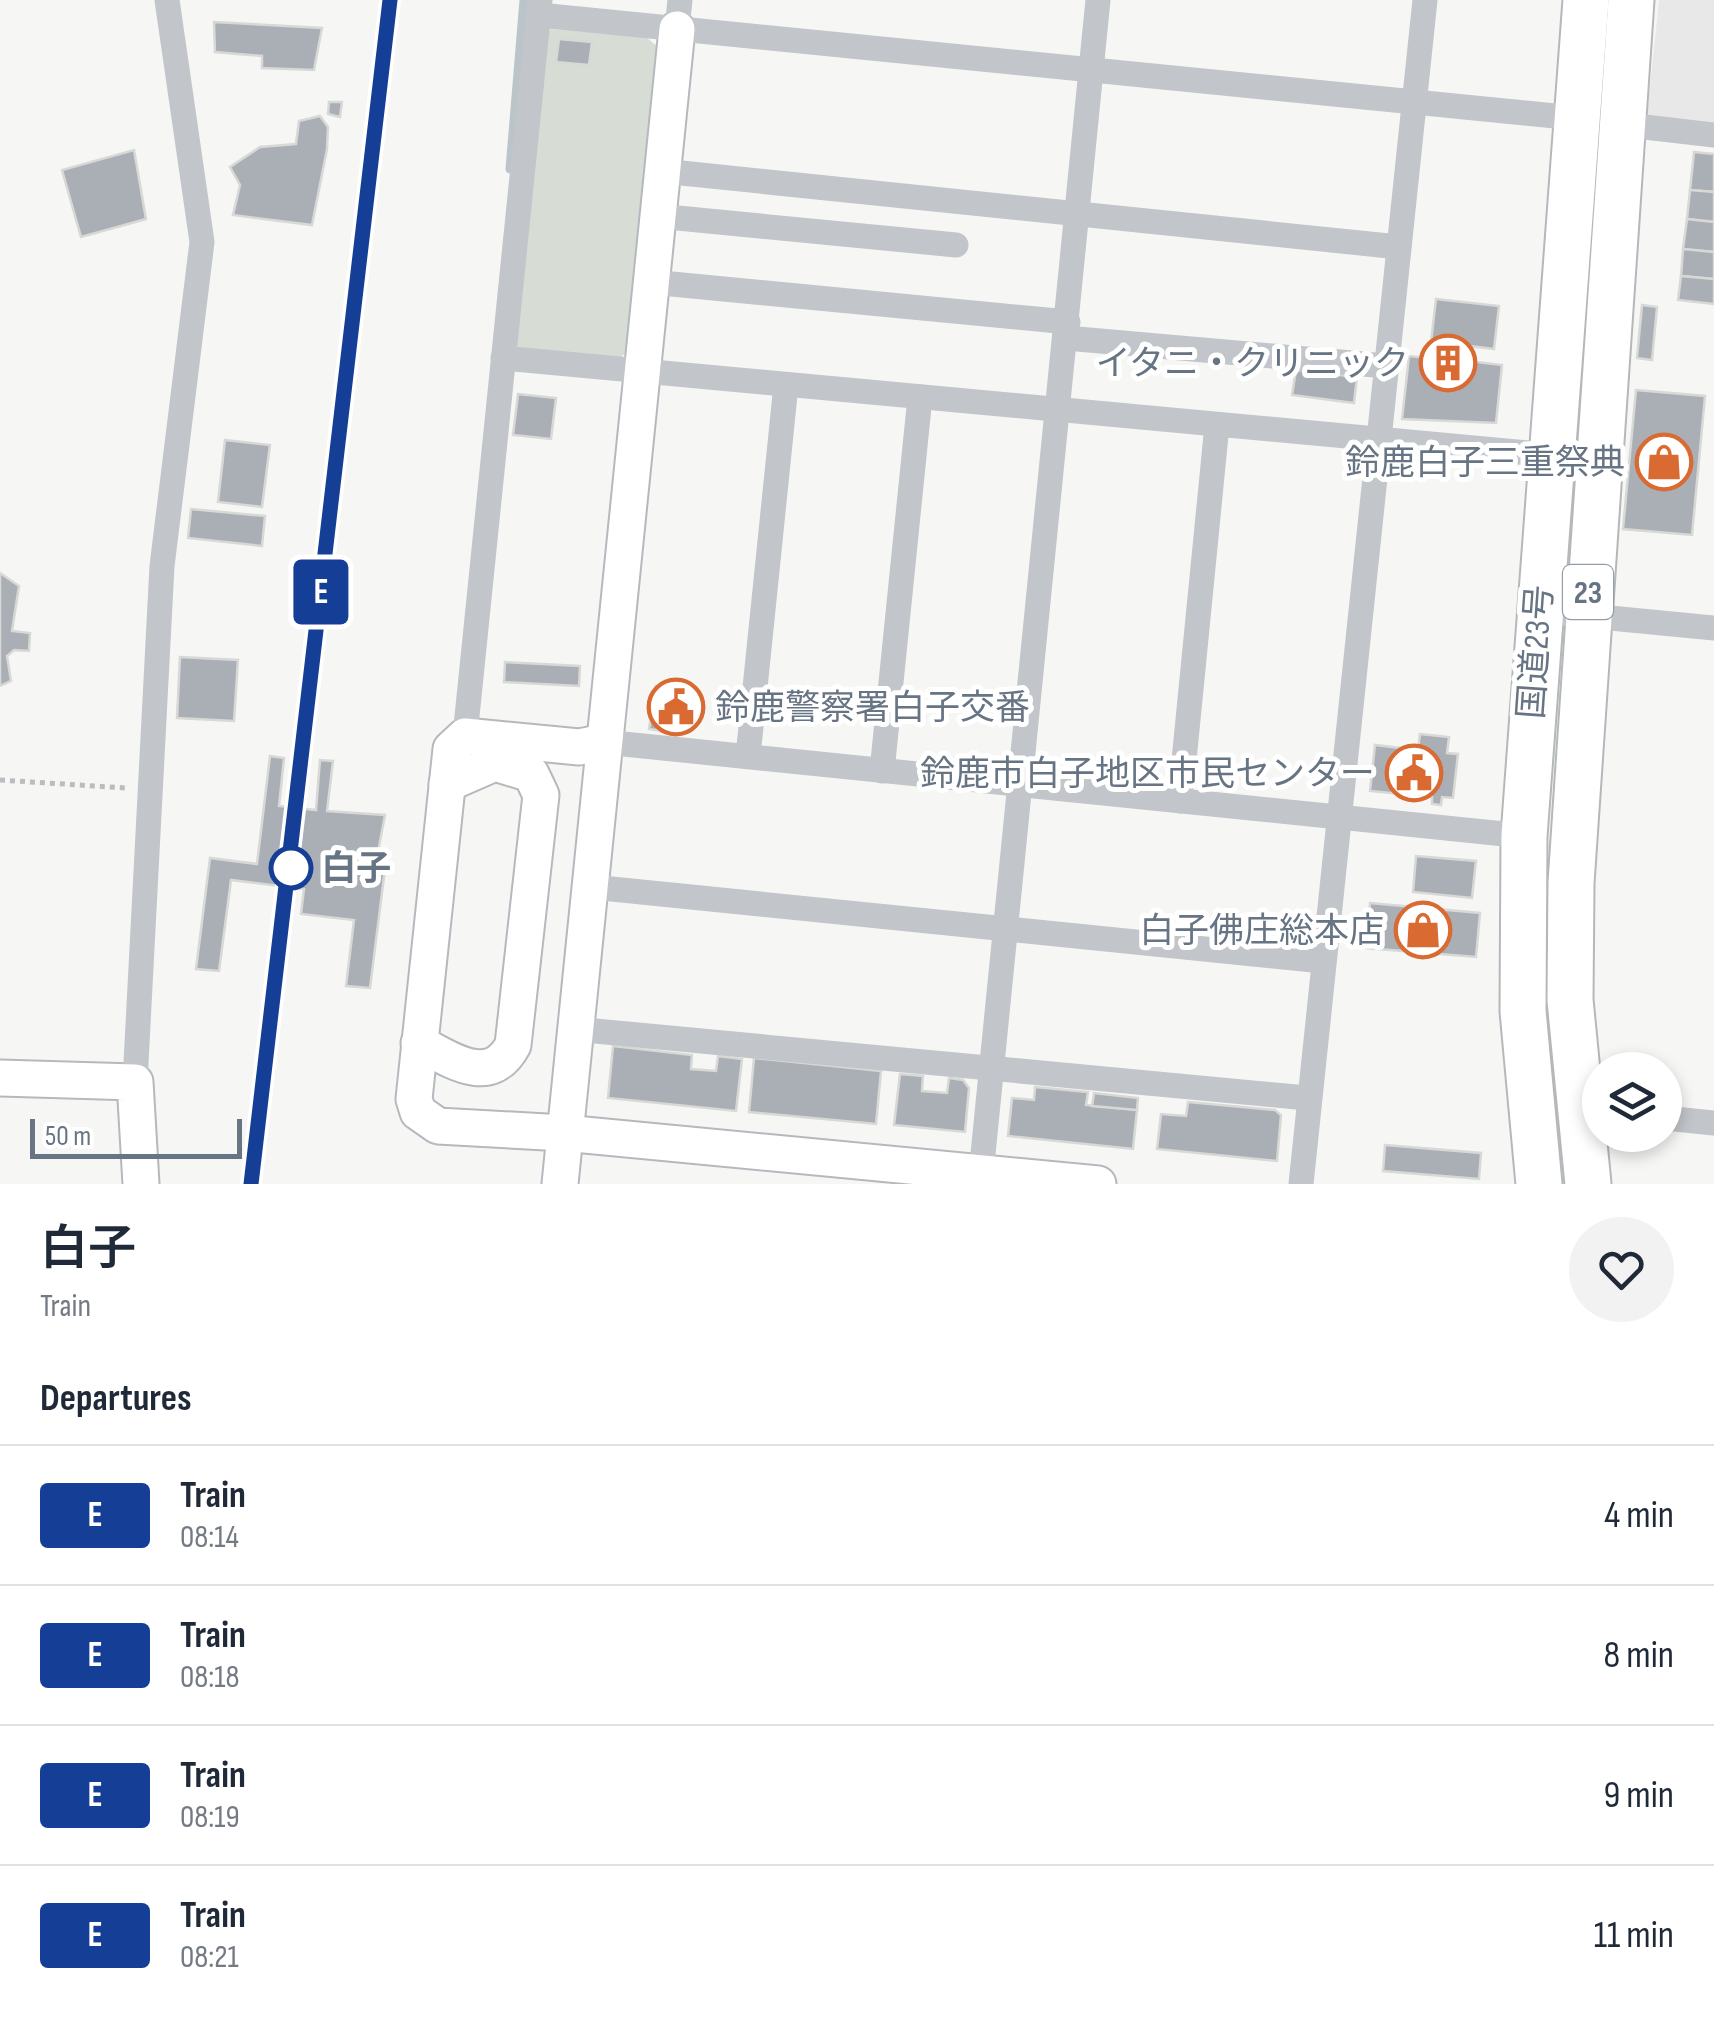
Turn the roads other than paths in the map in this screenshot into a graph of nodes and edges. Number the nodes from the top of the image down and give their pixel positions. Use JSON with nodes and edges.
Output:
{"nodes":[{"id":1,"x":168,"y":0,"type":"edge"},
{"id":2,"x":1098,"y":0,"type":"edge"},
{"id":3,"x":1424,"y":0,"type":"edge"},
{"id":4,"x":1586,"y":0,"type":"edge"},
{"id":5,"x":1631,"y":0,"type":"edge"},
{"id":6,"x":540,"y":7,"type":"edge"},
{"id":7,"x":678,"y":14,"type":"edge"},
{"id":8,"x":1092,"y":67,"type":"junction"},
{"id":9,"x":1412,"y":100,"type":"junction"},
{"id":10,"x":1574,"y":118,"type":"junction"},
{"id":11,"x":1619,"y":124,"type":"junction"},
{"id":12,"x":1714,"y":135,"type":"edge"},
{"id":13,"x":662,"y":171,"type":"junction"},
{"id":14,"x":1078,"y":214,"type":"junction"},
{"id":15,"x":657,"y":216,"type":"junction"},
{"id":16,"x":956,"y":245,"type":"dead end"},
{"id":17,"x":1398,"y":247,"type":"junction"},
{"id":18,"x":651,"y":282,"type":"junction"},
{"id":19,"x":1067,"y":330,"type":"junction"},
{"id":20,"x":502,"y":358,"type":"junction"},
{"id":21,"x":1386,"y":366,"type":"junction"},
{"id":22,"x":641,"y":372,"type":"junction"},
{"id":23,"x":786,"y":385,"type":"junction"},
{"id":24,"x":920,"y":397,"type":"junction"},
{"id":25,"x":1059,"y":408,"type":"junction"},
{"id":26,"x":1217,"y":425,"type":"junction"},
{"id":27,"x":1378,"y":438,"type":"junction"},
{"id":28,"x":1550,"y":455,"type":"junction"},
{"id":29,"x":1538,"y":611,"type":"junction"},
{"id":30,"x":1586,"y":615,"type":"junction"},
{"id":31,"x":1714,"y":628,"type":"edge"},
{"id":32,"x":465,"y":736,"type":"junction"},
{"id":33,"x":604,"y":742,"type":"junction"},
{"id":34,"x":748,"y":756,"type":"junction"},
{"id":35,"x":882,"y":771,"type":"junction"},
{"id":36,"x":447,"y":784,"type":"junction"},
{"id":37,"x":1020,"y":786,"type":"junction"},
{"id":38,"x":1180,"y":801,"type":"junction"},
{"id":39,"x":1339,"y":816,"type":"junction"},
{"id":40,"x":1524,"y":836,"type":"junction"},
{"id":41,"x":592,"y":887,"type":"junction"},
{"id":42,"x":1006,"y":929,"type":"junction"},
{"id":43,"x":1323,"y":961,"type":"junction"},
{"id":44,"x":574,"y":1028,"type":"junction"},
{"id":45,"x":420,"y":1042,"type":"junction"},
{"id":46,"x":1582,"y":1070,"type":"edge"},
{"id":47,"x":993,"y":1071,"type":"junction"},
{"id":48,"x":0,"y":1078,"type":"edge"},
{"id":49,"x":134,"y":1082,"type":"junction"},
{"id":50,"x":1308,"y":1098,"type":"junction"},
{"id":51,"x":1682,"y":1120,"type":"edge"},
{"id":52,"x":1714,"y":1123,"type":"edge"},
{"id":53,"x":564,"y":1133,"type":"junction"},
{"id":54,"x":1588,"y":1152,"type":"edge"},
{"id":55,"x":980,"y":1178,"type":"edge"},
{"id":56,"x":140,"y":1184,"type":"edge"},
{"id":57,"x":560,"y":1184,"type":"edge"},
{"id":58,"x":1098,"y":1184,"type":"edge"},
{"id":59,"x":1301,"y":1184,"type":"edge"},
{"id":60,"x":1538,"y":1184,"type":"edge"},
{"id":61,"x":1588,"y":1184,"type":"edge"}],
"edges":[{"from":1,"to":49,"type":"street"},
{"from":2,"to":8,"type":"street"},
{"from":3,"to":9,"type":"street"},
{"from":4,"to":10,"type":"highway","name":"国道23号","number":"23"},
{"from":5,"to":11,"type":"highway","name":"国道23号","number":"23"},
{"from":6,"to":7,"type":"street"},
{"from":6,"to":20,"type":"street"},
{"from":7,"to":8,"type":"street"},
{"from":7,"to":13,"type":"street"},
{"from":8,"to":9,"type":"street"},
{"from":8,"to":14,"type":"street"},
{"from":9,"to":10,"type":"street"},
{"from":9,"to":17,"type":"street"},
{"from":10,"to":28,"type":"highway","name":"国道23号","number":"23"},
{"from":11,"to":12,"type":"street"},
{"from":11,"to":30,"type":"highway","name":"国道23号","number":"23"},
{"from":13,"to":14,"type":"street"},
{"from":13,"to":15,"type":"street"},
{"from":14,"to":17,"type":"street"},
{"from":14,"to":19,"type":"street"},
{"from":15,"to":16,"type":"street"},
{"from":15,"to":18,"type":"street"},
{"from":17,"to":21,"type":"street"},
{"from":18,"to":19,"type":"street"},
{"from":18,"to":22,"type":"street"},
{"from":19,"to":21,"type":"street"},
{"from":19,"to":25,"type":"street"},
{"from":20,"to":22,"type":"street"},
{"from":20,"to":32,"type":"street"},
{"from":21,"to":27,"type":"street"},
{"from":22,"to":23,"type":"street"},
{"from":22,"to":33,"type":"street"},
{"from":23,"to":24,"type":"street"},
{"from":23,"to":34,"type":"street"},
{"from":24,"to":25,"type":"street"},
{"from":24,"to":35,"type":"street"},
{"from":25,"to":26,"type":"street"},
{"from":25,"to":37,"type":"street"},
{"from":26,"to":27,"type":"street"},
{"from":26,"to":38,"type":"street"},
{"from":27,"to":28,"type":"street"},
{"from":27,"to":39,"type":"street"},
{"from":28,"to":29,"type":"highway","name":"国道23号","number":"23"},
{"from":29,"to":30,"type":"street"},
{"from":29,"to":40,"type":"highway","name":"国道23号","number":"23"},
{"from":30,"to":31,"type":"street"},
{"from":30,"to":46,"type":"highway","name":"国道23号","number":"23"},
{"from":32,"to":33,"type":"street"},
{"from":32,"to":36,"type":"street"},
{"from":33,"to":34,"type":"street"},
{"from":33,"to":41,"type":"street"},
{"from":34,"to":35,"type":"street"},
{"from":35,"to":37,"type":"street"},
{"from":36,"to":45,"type":"street"},
{"from":36,"to":45,"type":"street"},
{"from":37,"to":38,"type":"street"},
{"from":37,"to":42,"type":"street"},
{"from":38,"to":39,"type":"street"},
{"from":39,"to":40,"type":"street"},
{"from":39,"to":43,"type":"street"},
{"from":40,"to":60,"type":"highway","name":"国道23号","number":"23"},
{"from":41,"to":42,"type":"street"},
{"from":41,"to":44,"type":"street"},
{"from":42,"to":43,"type":"street"},
{"from":42,"to":47,"type":"street"},
{"from":43,"to":50,"type":"street"},
{"from":44,"to":47,"type":"street"},
{"from":44,"to":53,"type":"street"},
{"from":45,"to":53,"type":"street"},
{"from":47,"to":50,"type":"street"},
{"from":47,"to":55,"type":"street"},
{"from":48,"to":49,"type":"street"},
{"from":49,"to":56,"type":"street"},
{"from":50,"to":59,"type":"street"},
{"from":51,"to":52,"type":"street"},
{"from":53,"to":55,"type":"street"},
{"from":53,"to":57,"type":"street"},
{"from":54,"to":61,"type":"highway","name":"国道23号","number":"23"},
{"from":55,"to":58,"type":"street"}]}
